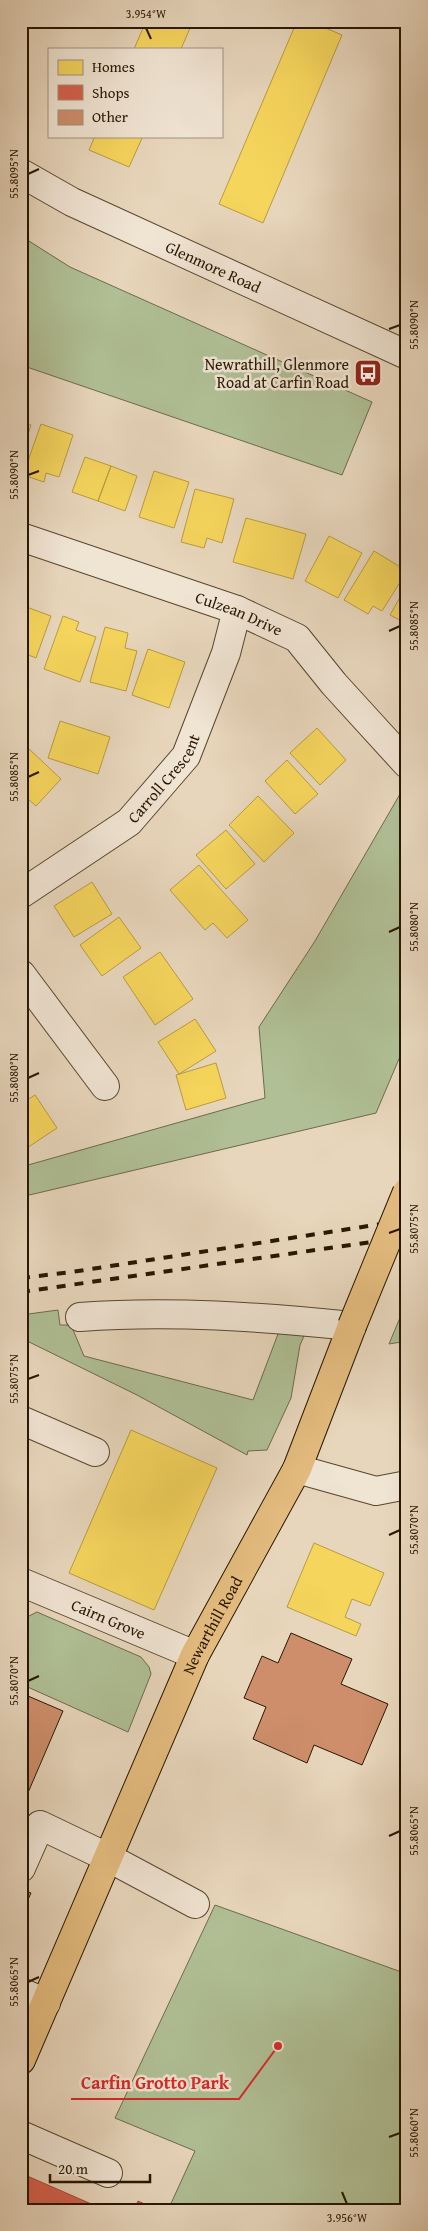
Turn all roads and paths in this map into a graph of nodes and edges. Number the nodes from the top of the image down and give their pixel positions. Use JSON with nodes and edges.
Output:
{"nodes":[{"id":1,"x":21,"y":173,"type":"edge"},
{"id":2,"x":407,"y":355,"type":"edge"},
{"id":3,"x":21,"y":537,"type":"edge"},
{"id":4,"x":237,"y":610,"type":"junction"},
{"id":5,"x":407,"y":764,"type":"edge"},
{"id":6,"x":21,"y":894,"type":"edge"},
{"id":7,"x":21,"y":974,"type":"edge"},
{"id":8,"x":105,"y":1086,"type":"dead end"},
{"id":9,"x":407,"y":1192,"type":"edge"},
{"id":10,"x":80,"y":1317,"type":"dead end"},
{"id":11,"x":352,"y":1326,"type":"junction"},
{"id":12,"x":21,"y":1420,"type":"edge"},
{"id":13,"x":95,"y":1452,"type":"dead end"},
{"id":14,"x":297,"y":1469,"type":"junction"},
{"id":15,"x":407,"y":1485,"type":"edge"},
{"id":16,"x":21,"y":1582,"type":"edge"},
{"id":17,"x":195,"y":1655,"type":"junction"},
{"id":18,"x":109,"y":1858,"type":"junction"},
{"id":19,"x":21,"y":1868,"type":"edge"},
{"id":20,"x":195,"y":1904,"type":"dead end"},
{"id":21,"x":21,"y":1992,"type":"edge"},
{"id":22,"x":46,"y":2003,"type":"junction"},
{"id":23,"x":21,"y":2060,"type":"edge"},
{"id":24,"x":21,"y":2135,"type":"edge"},
{"id":25,"x":108,"y":2173,"type":"dead end"}],
"edges":[{"from":1,"to":2,"type":"street","name":"Glenmore Road"},
{"from":3,"to":4,"type":"street","name":"Culzean Drive"},
{"from":4,"to":5,"type":"street","name":"Culzean Drive"},
{"from":4,"to":6,"type":"street","name":"Carroll Crescent"},
{"from":7,"to":8,"type":"street"},
{"from":9,"to":11,"type":"main road","name":"Newarthill Road","bridge":true},
{"from":10,"to":11,"type":"street"},
{"from":11,"to":14,"type":"main road","name":"Newarthill Road"},
{"from":12,"to":13,"type":"street"},
{"from":14,"to":15,"type":"street"},
{"from":14,"to":17,"type":"main road","name":"Newarthill Road"},
{"from":16,"to":17,"type":"street","name":"Cairn Grove"},
{"from":17,"to":18,"type":"main road","name":"Newarthill Road"},
{"from":18,"to":19,"type":"street"},
{"from":18,"to":20,"type":"street"},
{"from":18,"to":22,"type":"main road","name":"Newarthill Road"},
{"from":21,"to":22,"type":"street"},
{"from":22,"to":23,"type":"main road","name":"Newarthill Road"},
{"from":24,"to":25,"type":"street"}]}
